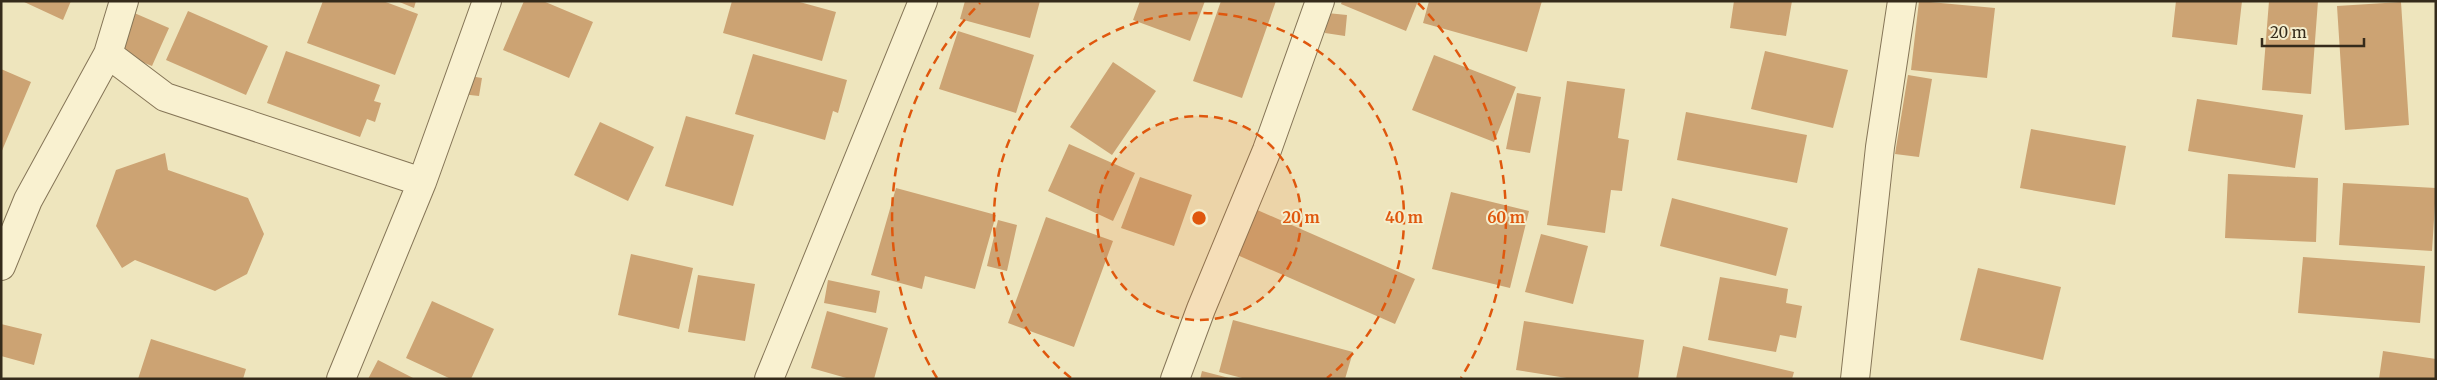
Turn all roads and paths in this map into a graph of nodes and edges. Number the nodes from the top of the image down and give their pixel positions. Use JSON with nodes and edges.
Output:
{"nodes":[{"id":1,"x":124,"y":1,"type":"edge"},
{"id":2,"x":487,"y":1,"type":"edge"},
{"id":3,"x":923,"y":1,"type":"edge"},
{"id":4,"x":1320,"y":1,"type":"edge"},
{"id":5,"x":1902,"y":1,"type":"edge"},
{"id":6,"x":108,"y":54,"type":"junction"},
{"id":7,"x":422,"y":182,"type":"junction"},
{"id":8,"x":1,"y":266,"type":"edge"},
{"id":9,"x":342,"y":379,"type":"edge"},
{"id":10,"x":769,"y":379,"type":"edge"},
{"id":11,"x":1175,"y":379,"type":"edge"},
{"id":12,"x":1855,"y":379,"type":"edge"}],
"edges":[{"from":1,"to":6,"type":"street"},
{"from":2,"to":7,"type":"street"},
{"from":3,"to":10,"type":"street"},
{"from":4,"to":11,"type":"street"},
{"from":5,"to":12,"type":"street"},
{"from":6,"to":7,"type":"street"},
{"from":6,"to":8,"type":"street"},
{"from":7,"to":9,"type":"street"}]}
